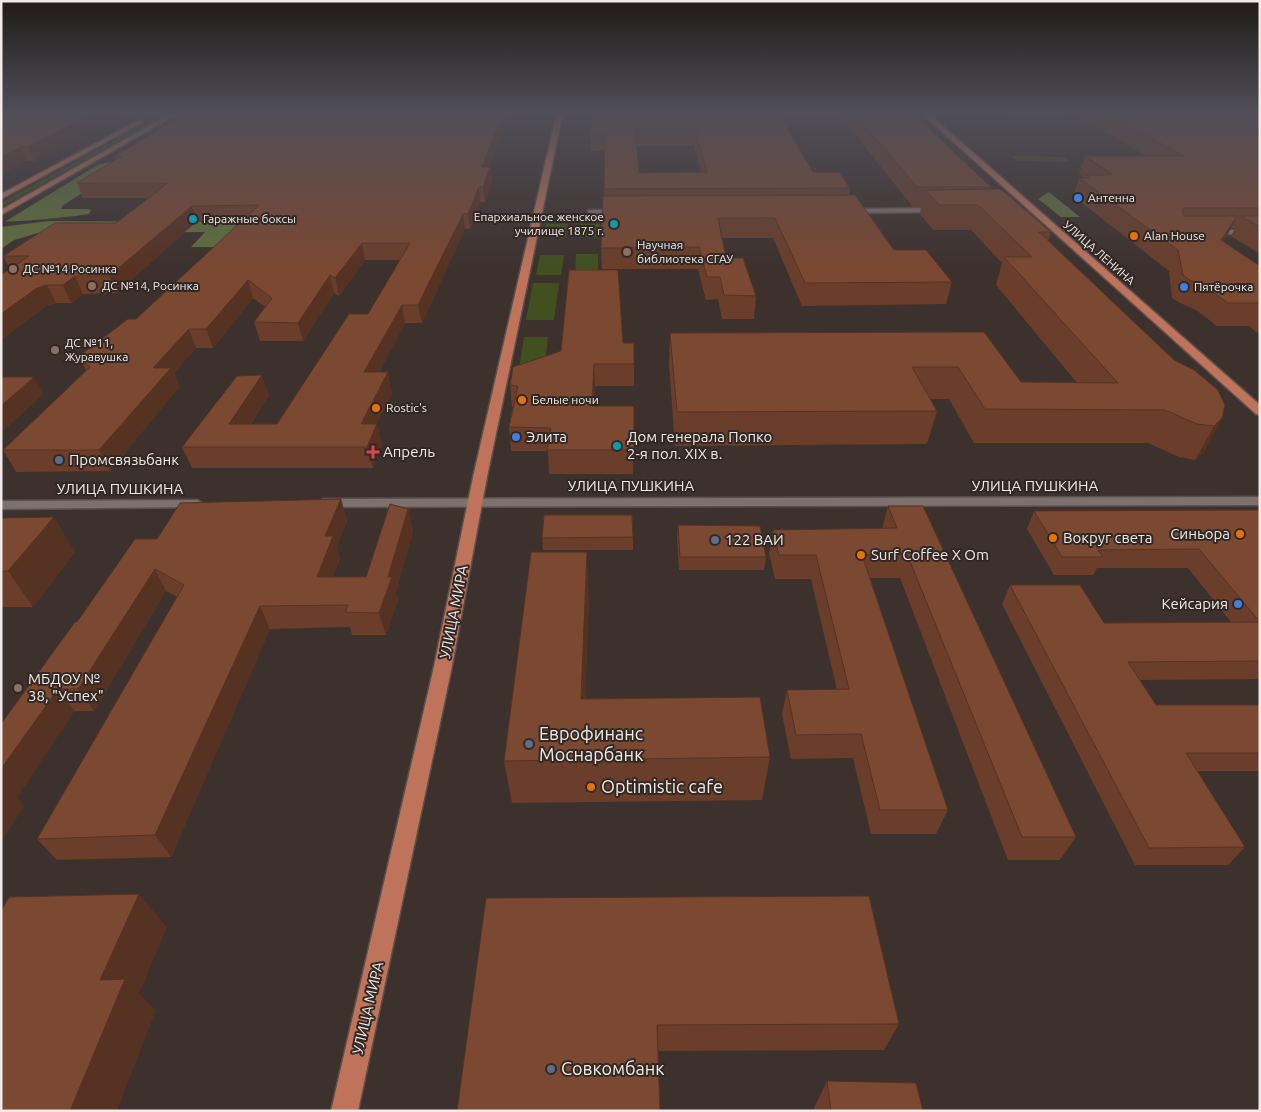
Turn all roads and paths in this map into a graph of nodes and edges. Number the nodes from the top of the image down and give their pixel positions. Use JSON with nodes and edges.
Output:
{"nodes":[{"id":1,"x":63,"y":164,"type":"edge"},
{"id":2,"x":87,"y":164,"type":"edge"},
{"id":3,"x":549,"y":164,"type":"edge"},
{"id":4,"x":978,"y":164,"type":"edge"},
{"id":5,"x":1,"y":197,"type":"edge"},
{"id":6,"x":952,"y":210,"type":"edge"},
{"id":7,"x":832,"y":211,"type":"edge"},
{"id":8,"x":592,"y":212,"type":"dead end"},
{"id":9,"x":632,"y":212,"type":"edge"},
{"id":10,"x":1,"y":213,"type":"edge"},
{"id":11,"x":1201,"y":232,"type":"edge"},
{"id":12,"x":1260,"y":232,"type":"edge"},
{"id":13,"x":1260,"y":411,"type":"edge"},
{"id":14,"x":1260,"y":501,"type":"edge"},
{"id":15,"x":312,"y":503,"type":"edge"},
{"id":16,"x":475,"y":503,"type":"junction"},
{"id":17,"x":213,"y":504,"type":"edge"},
{"id":18,"x":1,"y":505,"type":"edge"},
{"id":19,"x":344,"y":1111,"type":"edge"}],
"edges":[{"from":1,"to":5,"type":"main road"},
{"from":2,"to":10,"type":"main road"},
{"from":3,"to":16,"type":"main road","name":"УЛИЦА МИРА"},
{"from":4,"to":13,"type":"main road","name":"УЛИЦА ЛЕНИНА"},
{"from":6,"to":7,"type":"street"},
{"from":8,"to":9,"type":"street"},
{"from":11,"to":12,"type":"street"},
{"from":14,"to":16,"type":"street","name":"УЛИЦА ПУШКИНА"},
{"from":15,"to":16,"type":"street","name":"УЛИЦА ПУШКИНА"},
{"from":16,"to":19,"type":"main road","name":"УЛИЦА МИРА"},
{"from":17,"to":18,"type":"street","name":"УЛИЦА ПУШКИНА"}]}
